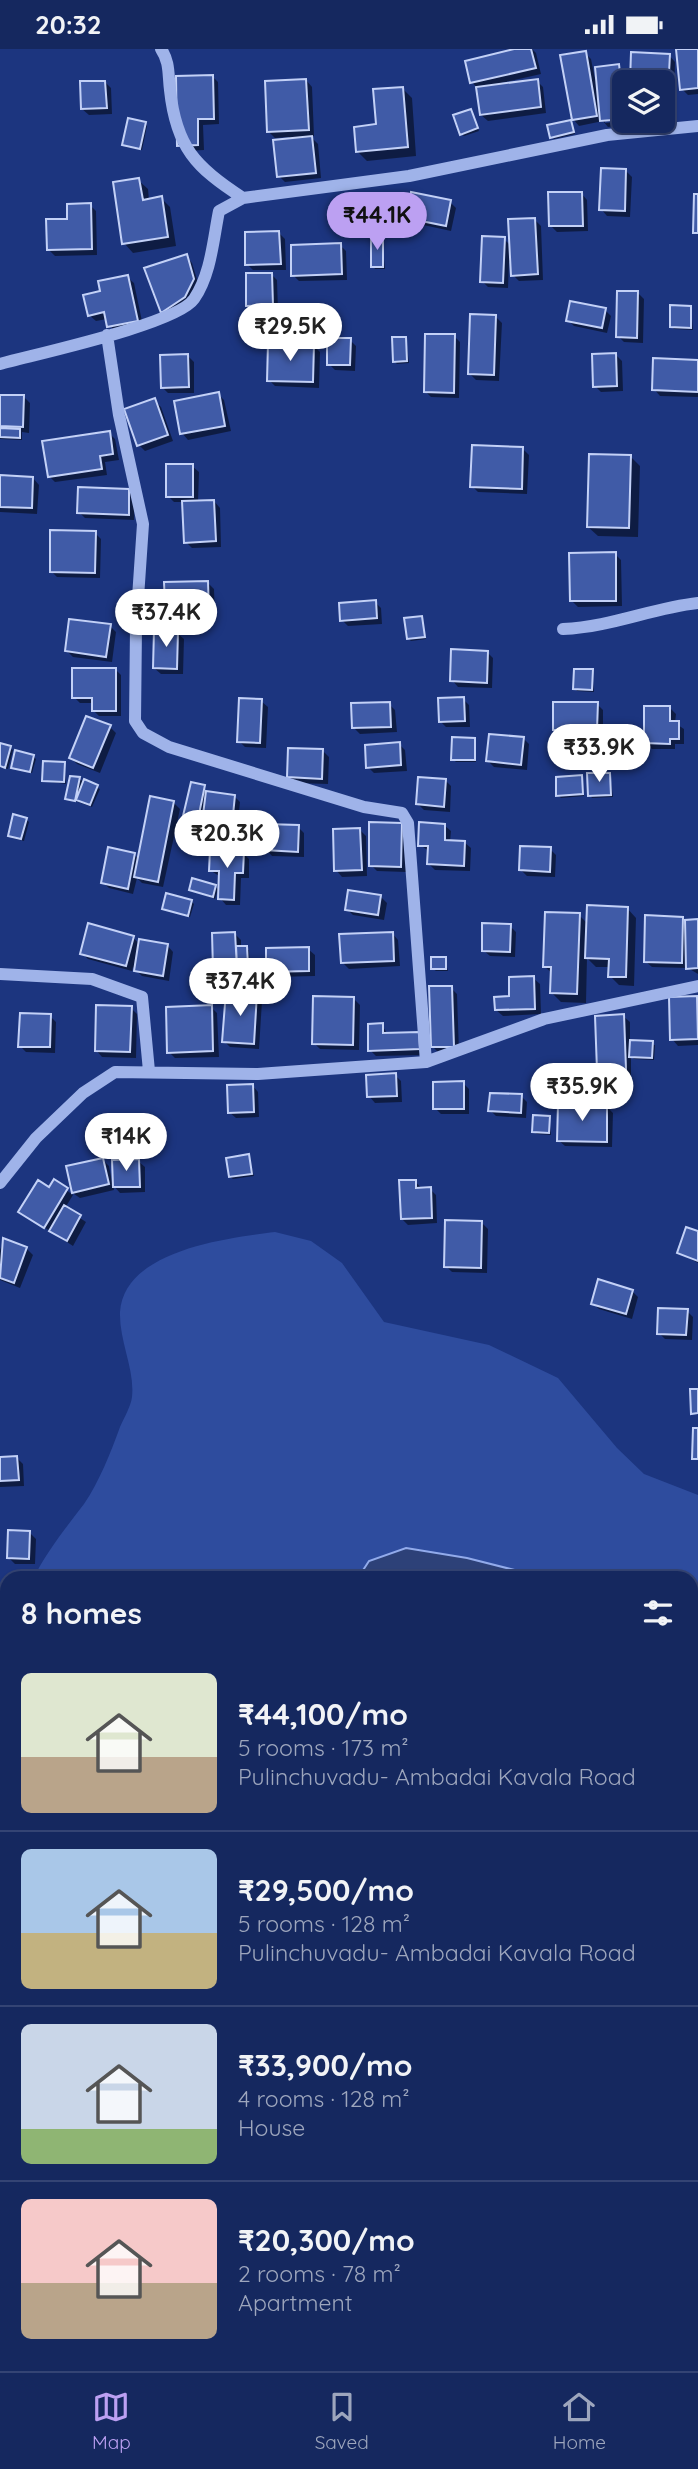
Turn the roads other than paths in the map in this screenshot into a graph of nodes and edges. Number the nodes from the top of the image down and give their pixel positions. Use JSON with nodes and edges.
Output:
{"nodes":[{"id":1,"x":161,"y":49,"type":"edge"},
{"id":2,"x":698,"y":126,"type":"edge"},
{"id":3,"x":243,"y":198,"type":"junction"},
{"id":4,"x":107,"y":335,"type":"junction"},
{"id":5,"x":0,"y":364,"type":"edge"},
{"id":6,"x":698,"y":603,"type":"edge"},
{"id":7,"x":563,"y":629,"type":"dead end"},
{"id":8,"x":0,"y":974,"type":"edge"},
{"id":9,"x":698,"y":986,"type":"edge"},
{"id":10,"x":426,"y":1062,"type":"junction"},
{"id":11,"x":149,"y":1071,"type":"junction"},
{"id":12,"x":0,"y":1183,"type":"edge"}],
"edges":[{"from":1,"to":3,"type":"street"},
{"from":2,"to":3,"type":"street"},
{"from":3,"to":4,"type":"street"},
{"from":4,"to":5,"type":"street"},
{"from":4,"to":10,"type":"street"},
{"from":6,"to":7,"type":"street"},
{"from":8,"to":11,"type":"street"},
{"from":9,"to":10,"type":"street"},
{"from":10,"to":11,"type":"street"},
{"from":11,"to":12,"type":"street"}]}
